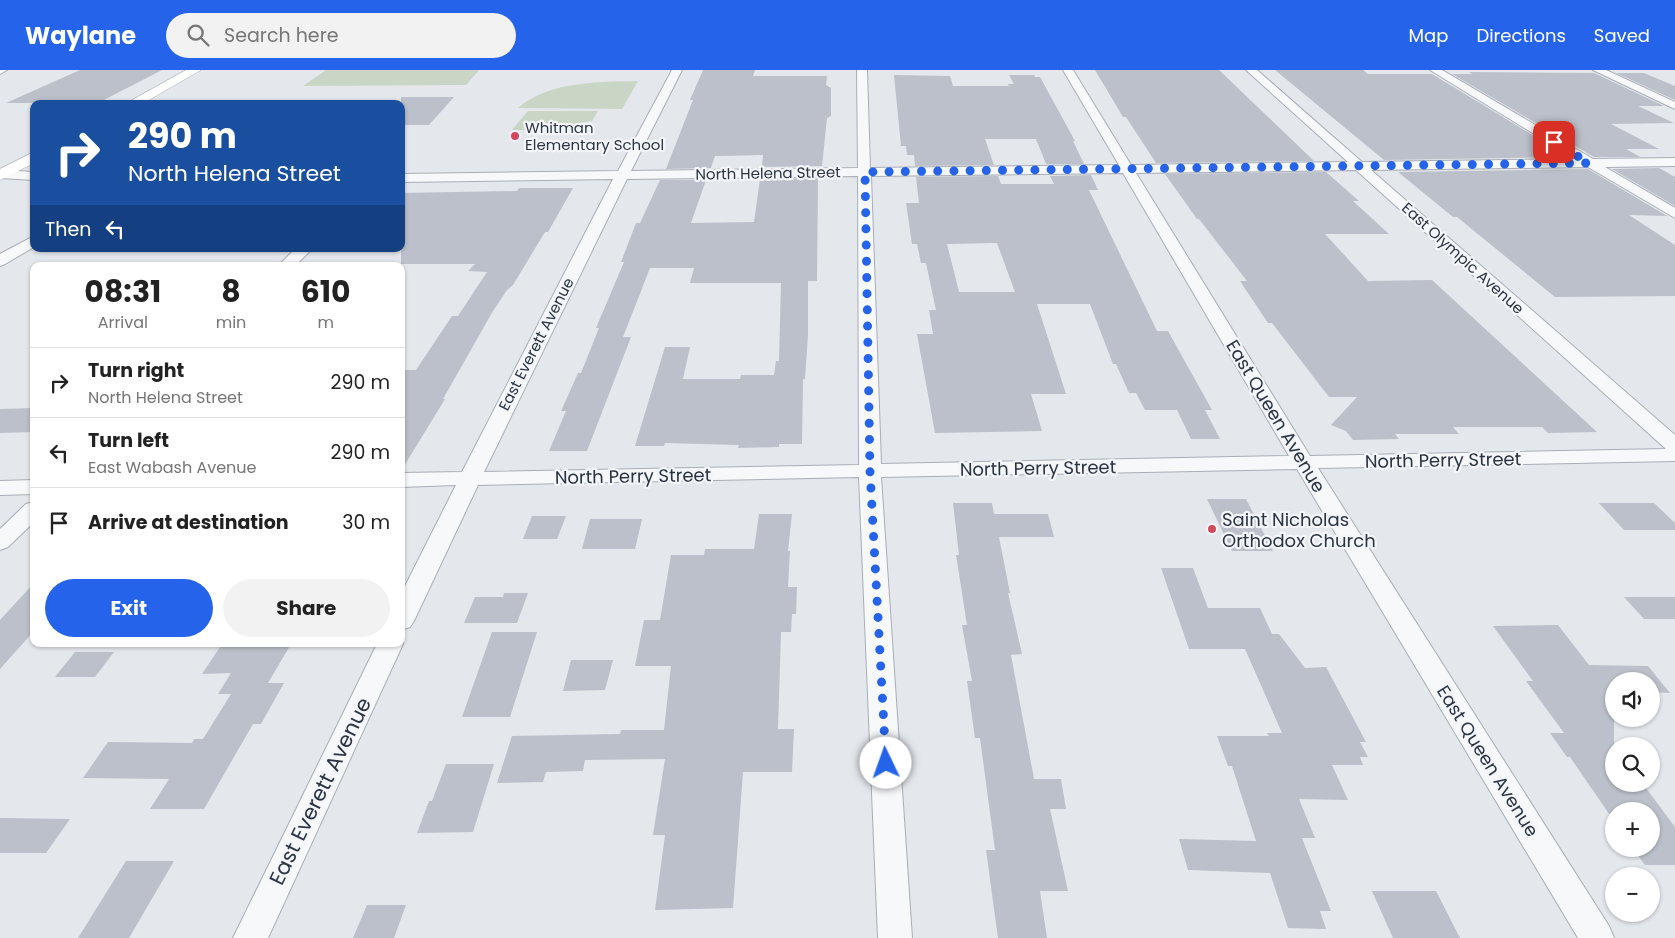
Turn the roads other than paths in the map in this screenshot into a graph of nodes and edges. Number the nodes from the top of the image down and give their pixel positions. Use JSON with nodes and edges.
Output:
{"nodes":[{"id":1,"x":195,"y":70,"type":"edge"},
{"id":2,"x":676,"y":70,"type":"edge"},
{"id":3,"x":862,"y":70,"type":"edge"},
{"id":4,"x":1068,"y":70,"type":"edge"},
{"id":5,"x":1251,"y":70,"type":"edge"},
{"id":6,"x":1435,"y":70,"type":"edge"},
{"id":7,"x":1598,"y":70,"type":"edge"},
{"id":8,"x":139,"y":100,"type":"edge"},
{"id":9,"x":1675,"y":106,"type":"edge"},
{"id":10,"x":30,"y":158,"type":"edge"},
{"id":11,"x":1675,"y":162,"type":"edge"},
{"id":12,"x":1589,"y":163,"type":"junction"},
{"id":13,"x":1360,"y":166,"type":"junction"},
{"id":14,"x":1127,"y":169,"type":"junction"},
{"id":15,"x":865,"y":172,"type":"junction"},
{"id":16,"x":622,"y":174,"type":"junction"},
{"id":17,"x":0,"y":175,"type":"edge"},
{"id":18,"x":30,"y":176,"type":"edge"},
{"id":19,"x":405,"y":178,"type":"edge"},
{"id":20,"x":1675,"y":214,"type":"edge"},
{"id":21,"x":30,"y":242,"type":"edge"},
{"id":22,"x":301,"y":252,"type":"edge"},
{"id":23,"x":0,"y":261,"type":"edge"},
{"id":24,"x":290,"y":262,"type":"edge"},
{"id":25,"x":1675,"y":446,"type":"edge"},
{"id":26,"x":1675,"y":456,"type":"edge"},
{"id":27,"x":1304,"y":463,"type":"junction"},
{"id":28,"x":870,"y":471,"type":"junction"},
{"id":29,"x":469,"y":479,"type":"junction"},
{"id":30,"x":405,"y":480,"type":"edge"},
{"id":31,"x":30,"y":487,"type":"edge"},
{"id":32,"x":0,"y":488,"type":"edge"},
{"id":33,"x":30,"y":513,"type":"edge"},
{"id":34,"x":0,"y":542,"type":"edge"},
{"id":35,"x":405,"y":612,"type":"edge"},
{"id":36,"x":389,"y":647,"type":"edge"},
{"id":37,"x":250,"y":938,"type":"edge"},
{"id":38,"x":895,"y":938,"type":"edge"},
{"id":39,"x":1597,"y":938,"type":"edge"}],
"edges":[{"from":1,"to":8,"type":"street"},
{"from":2,"to":16,"type":"street","name":"East Everett Avenue"},
{"from":3,"to":15,"type":"street"},
{"from":4,"to":14,"type":"street","name":"East Queen Avenue"},
{"from":5,"to":13,"type":"street","name":"East Olympic Avenue"},
{"from":6,"to":12,"type":"street"},
{"from":7,"to":9,"type":"street"},
{"from":10,"to":17,"type":"street"},
{"from":11,"to":12,"type":"street","name":"North Helena Street"},
{"from":12,"to":13,"type":"street","name":"North Helena Street"},
{"from":12,"to":20,"type":"street"},
{"from":13,"to":14,"type":"street","name":"North Helena Street"},
{"from":13,"to":25,"type":"street","name":"East Olympic Avenue"},
{"from":14,"to":15,"type":"street","name":"North Helena Street"},
{"from":14,"to":27,"type":"street","name":"East Queen Avenue"},
{"from":15,"to":16,"type":"street","name":"North Helena Street"},
{"from":15,"to":28,"type":"street"},
{"from":16,"to":19,"type":"street","name":"North Helena Street"},
{"from":16,"to":29,"type":"street","name":"East Everett Avenue"},
{"from":17,"to":18,"type":"street"},
{"from":21,"to":23,"type":"street"},
{"from":22,"to":24,"type":"street"},
{"from":26,"to":27,"type":"street","name":"North Perry Street"},
{"from":27,"to":28,"type":"street","name":"North Perry Street"},
{"from":27,"to":39,"type":"street","name":"East Queen Avenue"},
{"from":28,"to":29,"type":"street","name":"North Perry Street"},
{"from":28,"to":38,"type":"street"},
{"from":29,"to":30,"type":"street","name":"North Perry Street"},
{"from":29,"to":35,"type":"street","name":"East Everett Avenue"},
{"from":31,"to":32,"type":"street"},
{"from":33,"to":34,"type":"street"},
{"from":36,"to":37,"type":"street","name":"East Everett Avenue"}]}
